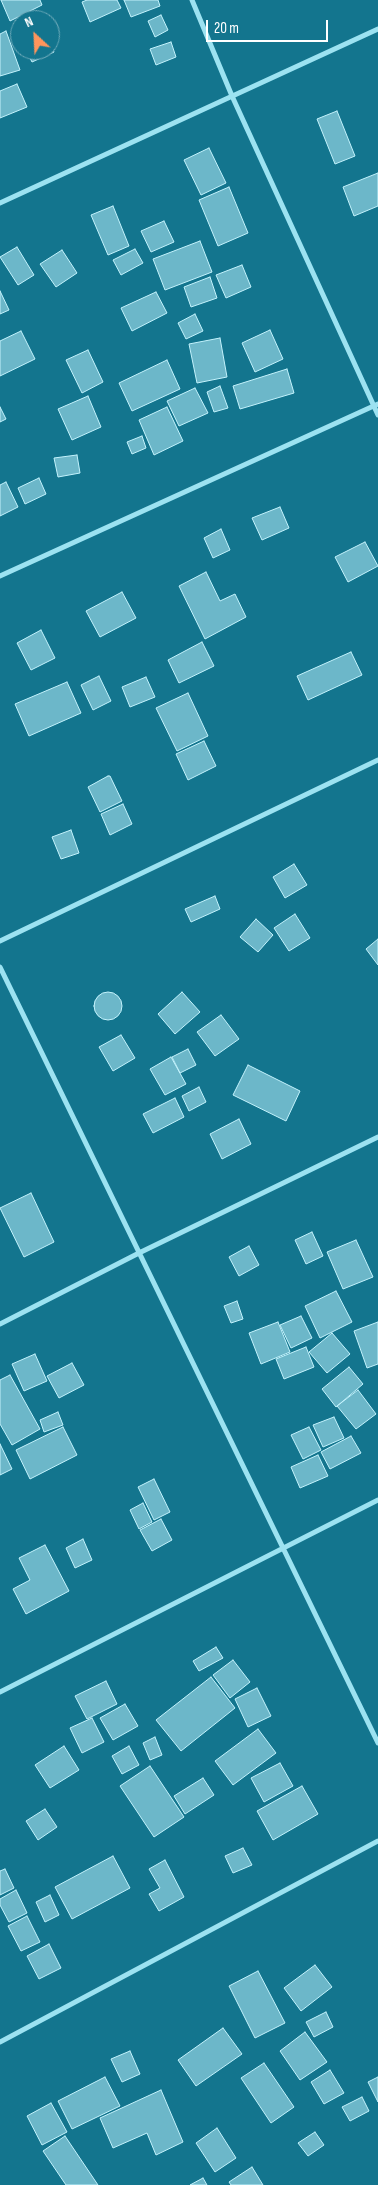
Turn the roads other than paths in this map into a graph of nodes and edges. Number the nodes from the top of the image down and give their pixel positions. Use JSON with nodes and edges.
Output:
{"nodes":[{"id":1,"x":192,"y":0,"type":"edge"},
{"id":2,"x":378,"y":29,"type":"edge"},
{"id":3,"x":232,"y":96,"type":"junction"},
{"id":4,"x":0,"y":203,"type":"edge"},
{"id":5,"x":376,"y":405,"type":"edge"},
{"id":6,"x":378,"y":414,"type":"edge"},
{"id":7,"x":0,"y":576,"type":"edge"},
{"id":8,"x":378,"y":760,"type":"edge"},
{"id":9,"x":0,"y":941,"type":"edge"},
{"id":10,"x":0,"y":967,"type":"edge"},
{"id":11,"x":378,"y":1137,"type":"edge"},
{"id":12,"x":139,"y":1253,"type":"junction"},
{"id":13,"x":0,"y":1324,"type":"edge"},
{"id":14,"x":378,"y":1500,"type":"edge"},
{"id":15,"x":284,"y":1549,"type":"junction"},
{"id":16,"x":0,"y":1692,"type":"edge"},
{"id":17,"x":378,"y":1743,"type":"edge"},
{"id":18,"x":378,"y":1841,"type":"edge"},
{"id":19,"x":0,"y":2042,"type":"edge"}],
"edges":[{"from":1,"to":3,"type":"street"},
{"from":2,"to":3,"type":"street"},
{"from":3,"to":4,"type":"street"},
{"from":3,"to":5,"type":"street"},
{"from":5,"to":6,"type":"street"},
{"from":5,"to":7,"type":"street"},
{"from":8,"to":9,"type":"street"},
{"from":10,"to":12,"type":"street"},
{"from":11,"to":12,"type":"street"},
{"from":12,"to":13,"type":"street"},
{"from":12,"to":15,"type":"street"},
{"from":14,"to":15,"type":"street"},
{"from":15,"to":16,"type":"street"},
{"from":15,"to":17,"type":"street"},
{"from":18,"to":19,"type":"street"}]}
